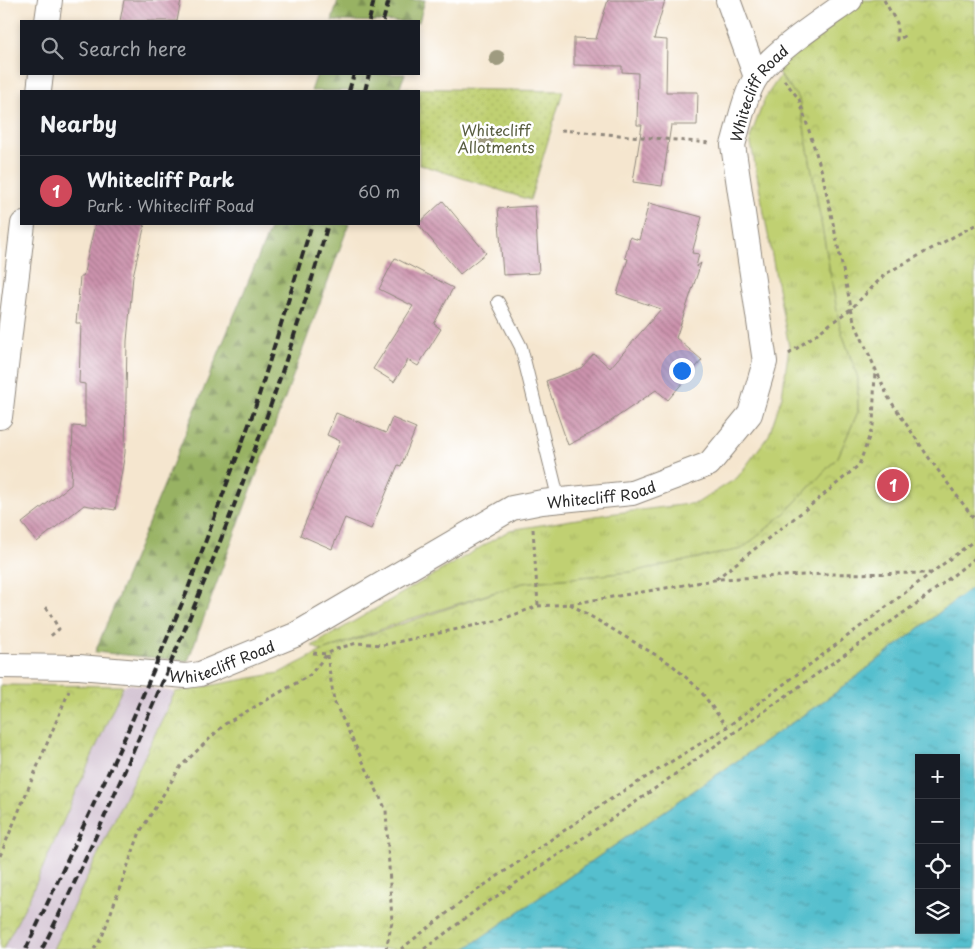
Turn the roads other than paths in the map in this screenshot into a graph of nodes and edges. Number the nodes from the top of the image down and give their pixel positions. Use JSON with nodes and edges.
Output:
{"nodes":[{"id":1,"x":50,"y":0,"type":"edge"},
{"id":2,"x":728,"y":0,"type":"edge"},
{"id":3,"x":850,"y":0,"type":"edge"},
{"id":4,"x":48,"y":20,"type":"edge"},
{"id":5,"x":763,"y":69,"type":"junction"},
{"id":6,"x":41,"y":75,"type":"edge"},
{"id":7,"x":39,"y":90,"type":"edge"},
{"id":8,"x":23,"y":225,"type":"edge"},
{"id":9,"x":498,"y":302,"type":"dead end"},
{"id":10,"x":0,"y":417,"type":"edge"},
{"id":11,"x":559,"y":501,"type":"junction"},
{"id":12,"x":0,"y":666,"type":"edge"}],
"edges":[{"from":1,"to":4,"type":"street"},
{"from":2,"to":5,"type":"street"},
{"from":3,"to":5,"type":"street","name":"Whitecliff Road"},
{"from":5,"to":11,"type":"street","name":"Whitecliff Road"},
{"from":6,"to":7,"type":"street"},
{"from":8,"to":10,"type":"street"},
{"from":9,"to":11,"type":"lane"},
{"from":11,"to":12,"type":"street","name":"Whitecliff Road"}]}
